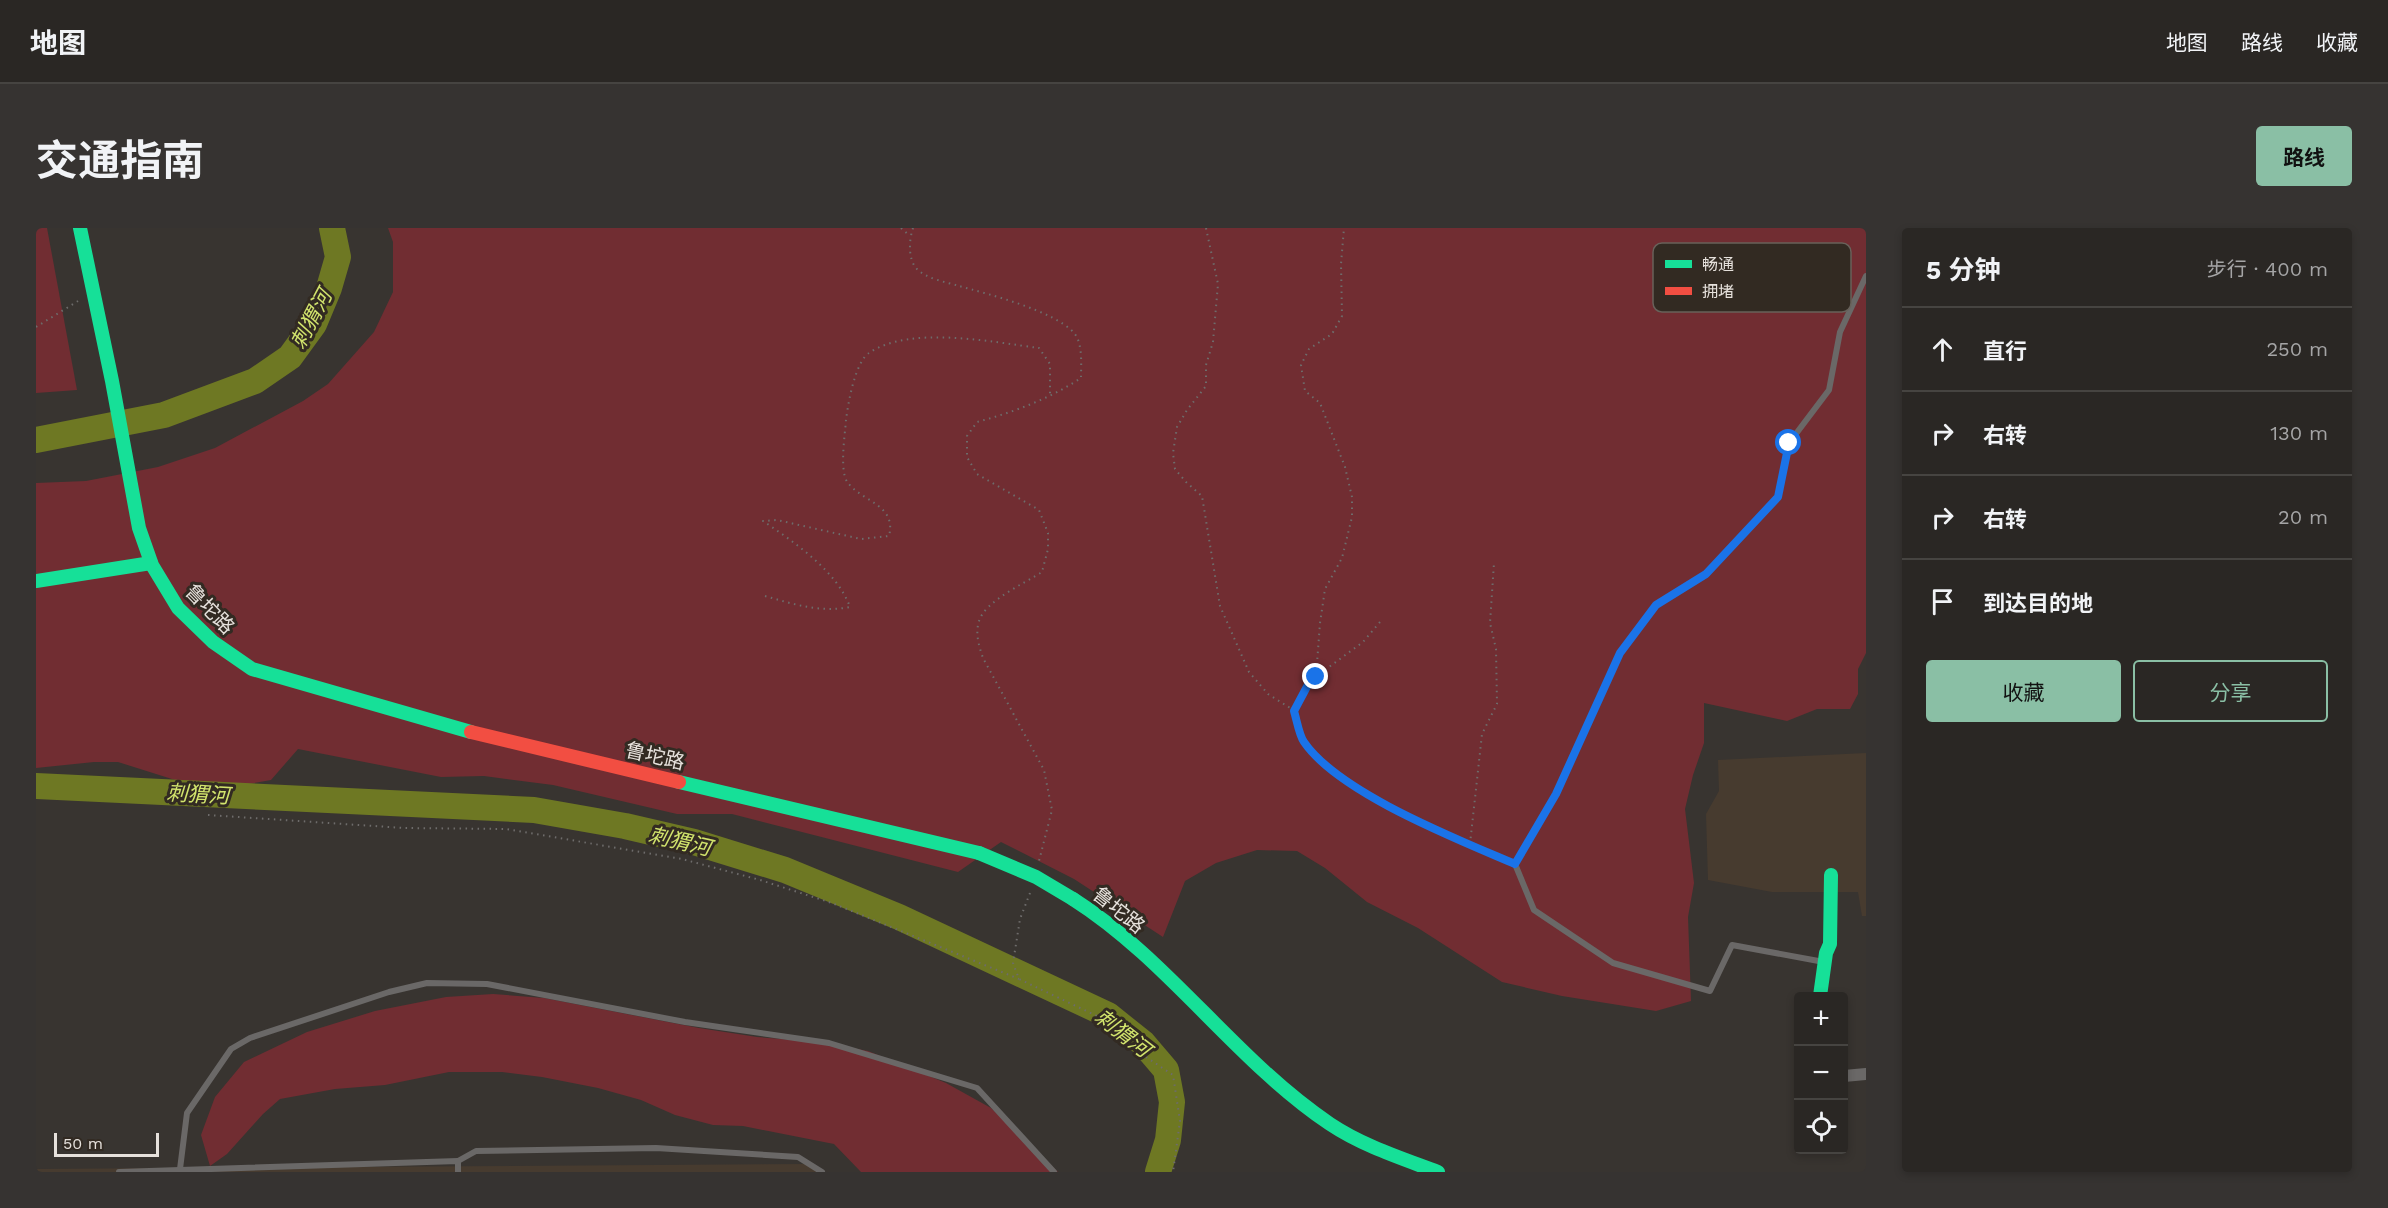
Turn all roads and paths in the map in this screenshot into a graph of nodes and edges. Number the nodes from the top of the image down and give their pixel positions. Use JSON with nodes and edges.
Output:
{"nodes":[{"id":1,"x":80,"y":228,"type":"edge"},
{"id":2,"x":901,"y":228,"type":"edge"},
{"id":3,"x":913,"y":228,"type":"edge"},
{"id":4,"x":1206,"y":228,"type":"edge"},
{"id":5,"x":1344,"y":228,"type":"edge"},
{"id":6,"x":910,"y":237,"type":"junction"},
{"id":7,"x":1866,"y":276,"type":"edge"},
{"id":8,"x":95,"y":297,"type":"junction"},
{"id":9,"x":1851,"y":307,"type":"edge"},
{"id":10,"x":1849,"y":312,"type":"edge"},
{"id":11,"x":36,"y":327,"type":"edge"},
{"id":12,"x":1050,"y":397,"type":"junction"},
{"id":13,"x":151,"y":563,"type":"junction"},
{"id":14,"x":1494,"y":563,"type":"dead end"},
{"id":15,"x":36,"y":580,"type":"edge"},
{"id":16,"x":765,"y":597,"type":"dead end"},
{"id":17,"x":1380,"y":622,"type":"dead end"},
{"id":18,"x":1316,"y":677,"type":"junction"},
{"id":19,"x":1294,"y":711,"type":"junction"},
{"id":20,"x":208,"y":815,"type":"dead end"},
{"id":21,"x":1470,"y":844,"type":"junction"},
{"id":22,"x":1515,"y":864,"type":"junction"},
{"id":23,"x":1038,"y":866,"type":"dead end"},
{"id":24,"x":1831,"y":875,"type":"dead end"},
{"id":25,"x":1032,"y":888,"type":"dead end"},
{"id":26,"x":1825,"y":962,"type":"junction"},
{"id":27,"x":1019,"y":979,"type":"junction"},
{"id":28,"x":1821,"y":992,"type":"edge"},
{"id":29,"x":1866,"y":1074,"type":"edge"},
{"id":30,"x":1848,"y":1076,"type":"edge"},
{"id":31,"x":458,"y":1161,"type":"junction"},
{"id":32,"x":180,"y":1169,"type":"junction"},
{"id":33,"x":119,"y":1172,"type":"edge"},
{"id":34,"x":458,"y":1172,"type":"edge"},
{"id":35,"x":822,"y":1172,"type":"edge"},
{"id":36,"x":1054,"y":1172,"type":"edge"},
{"id":37,"x":1173,"y":1172,"type":"edge"},
{"id":38,"x":1438,"y":1172,"type":"edge"}],
"edges":[{"from":1,"to":8,"type":"main road","name":"鲁坨路"},
{"from":2,"to":6,"type":"path"},
{"from":3,"to":6,"type":"path"},
{"from":4,"to":19,"type":"path"},
{"from":5,"to":18,"type":"path"},
{"from":6,"to":12,"type":"path"},
{"from":7,"to":9,"type":"lane"},
{"from":8,"to":11,"type":"path"},
{"from":8,"to":13,"type":"main road","name":"鲁坨路"},
{"from":10,"to":22,"type":"lane"},
{"from":12,"to":16,"type":"path"},
{"from":12,"to":23,"type":"path"},
{"from":13,"to":15,"type":"main road"},
{"from":13,"to":38,"type":"main road","name":"鲁坨路","bridge":true},
{"from":14,"to":21,"type":"path"},
{"from":17,"to":18,"type":"path"},
{"from":18,"to":19,"type":"path"},
{"from":19,"to":21,"type":"path"},
{"from":20,"to":27,"type":"path"},
{"from":21,"to":22,"type":"path"},
{"from":22,"to":26,"type":"lane"},
{"from":24,"to":26,"type":"main road"},
{"from":25,"to":27,"type":"path"},
{"from":26,"to":28,"type":"main road"},
{"from":27,"to":37,"type":"path"},
{"from":29,"to":30,"type":"street"},
{"from":31,"to":32,"type":"lane"},
{"from":31,"to":34,"type":"lane"},
{"from":31,"to":35,"type":"lane"},
{"from":32,"to":33,"type":"lane"},
{"from":32,"to":36,"type":"lane"}]}
